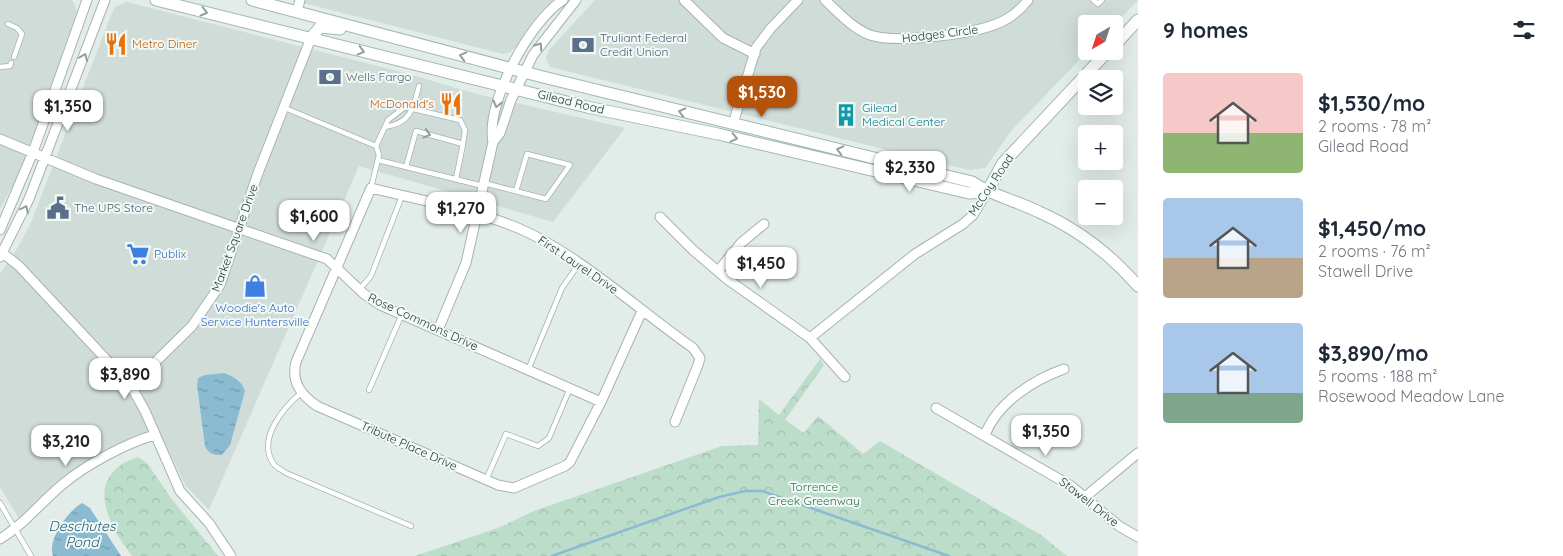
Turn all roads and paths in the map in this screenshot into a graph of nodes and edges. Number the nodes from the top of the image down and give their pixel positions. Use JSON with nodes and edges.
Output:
{"nodes":[{"id":1,"x":87,"y":0,"type":"edge"},
{"id":2,"x":106,"y":0,"type":"edge"},
{"id":3,"x":156,"y":0,"type":"edge"},
{"id":4,"x":252,"y":0,"type":"edge"},
{"id":5,"x":563,"y":0,"type":"edge"},
{"id":6,"x":576,"y":0,"type":"edge"},
{"id":7,"x":684,"y":0,"type":"edge"},
{"id":8,"x":798,"y":0,"type":"edge"},
{"id":9,"x":826,"y":0,"type":"edge"},
{"id":10,"x":1028,"y":0,"type":"edge"},
{"id":11,"x":1093,"y":0,"type":"edge"},
{"id":12,"x":1102,"y":0,"type":"edge"},
{"id":13,"x":298,"y":6,"type":"edge"},
{"id":14,"x":1138,"y":20,"type":"edge"},
{"id":15,"x":8,"y":24,"type":"dead end"},
{"id":16,"x":1123,"y":36,"type":"edge"},
{"id":17,"x":393,"y":37,"type":"junction"},
{"id":18,"x":311,"y":38,"type":"junction"},
{"id":19,"x":754,"y":54,"type":"junction"},
{"id":20,"x":14,"y":57,"type":"dead end"},
{"id":21,"x":1100,"y":60,"type":"edge"},
{"id":22,"x":12,"y":63,"type":"dead end"},
{"id":23,"x":0,"y":67,"type":"edge"},
{"id":24,"x":510,"y":68,"type":"junction"},
{"id":25,"x":524,"y":72,"type":"junction"},
{"id":26,"x":418,"y":86,"type":"dead end"},
{"id":27,"x":502,"y":86,"type":"junction"},
{"id":28,"x":516,"y":89,"type":"junction"},
{"id":29,"x":285,"y":108,"type":"junction"},
{"id":30,"x":413,"y":109,"type":"junction"},
{"id":31,"x":733,"y":124,"type":"junction"},
{"id":32,"x":385,"y":127,"type":"junction"},
{"id":33,"x":0,"y":139,"type":"edge"},
{"id":34,"x":493,"y":142,"type":"junction"},
{"id":35,"x":463,"y":144,"type":"junction"},
{"id":36,"x":376,"y":146,"type":"junction"},
{"id":37,"x":33,"y":152,"type":"junction"},
{"id":38,"x":46,"y":157,"type":"junction"},
{"id":39,"x":378,"y":160,"type":"junction"},
{"id":40,"x":406,"y":167,"type":"junction"},
{"id":41,"x":456,"y":180,"type":"junction"},
{"id":42,"x":483,"y":184,"type":"junction"},
{"id":43,"x":371,"y":188,"type":"junction"},
{"id":44,"x":516,"y":191,"type":"junction"},
{"id":45,"x":987,"y":192,"type":"junction"},
{"id":46,"x":402,"y":196,"type":"junction"},
{"id":47,"x":477,"y":215,"type":"junction"},
{"id":48,"x":660,"y":217,"type":"dead end"},
{"id":49,"x":764,"y":224,"type":"dead end"},
{"id":50,"x":240,"y":227,"type":"junction"},
{"id":51,"x":0,"y":230,"type":"edge"},
{"id":52,"x":1,"y":253,"type":"edge"},
{"id":53,"x":579,"y":264,"type":"junction"},
{"id":54,"x":337,"y":266,"type":"junction"},
{"id":55,"x":718,"y":271,"type":"junction"},
{"id":56,"x":1138,"y":286,"type":"edge"},
{"id":57,"x":359,"y":290,"type":"junction"},
{"id":58,"x":642,"y":311,"type":"junction"},
{"id":59,"x":402,"y":314,"type":"junction"},
{"id":60,"x":438,"y":330,"type":"junction"},
{"id":61,"x":810,"y":338,"type":"junction"},
{"id":62,"x":1064,"y":369,"type":"dead end"},
{"id":63,"x":528,"y":370,"type":"junction"},
{"id":64,"x":844,"y":377,"type":"dead end"},
{"id":65,"x":130,"y":386,"type":"junction"},
{"id":66,"x":570,"y":388,"type":"junction"},
{"id":67,"x":370,"y":390,"type":"dead end"},
{"id":68,"x":302,"y":392,"type":"junction"},
{"id":69,"x":601,"y":402,"type":"junction"},
{"id":70,"x":936,"y":408,"type":"dead end"},
{"id":71,"x":675,"y":422,"type":"dead end"},
{"id":72,"x":154,"y":435,"type":"junction"},
{"id":73,"x":985,"y":435,"type":"junction"},
{"id":74,"x":1138,"y":453,"type":"edge"},
{"id":75,"x":486,"y":480,"type":"junction"},
{"id":76,"x":1085,"y":497,"type":"junction"},
{"id":77,"x":0,"y":503,"type":"edge"},
{"id":78,"x":411,"y":526,"type":"dead end"},
{"id":79,"x":16,"y":530,"type":"junction"},
{"id":80,"x":1138,"y":537,"type":"edge"},
{"id":81,"x":0,"y":539,"type":"edge"},
{"id":82,"x":31,"y":556,"type":"edge"},
{"id":83,"x":231,"y":556,"type":"edge"}],
"edges":[{"from":1,"to":37,"type":"street"},
{"from":38,"to":2,"type":"street","one_way":true},
{"from":3,"to":18,"type":"main road","name":"Gilead Road","one_way":true},
{"from":4,"to":13,"type":"main road","name":"Gilead Road"},
{"from":5,"to":24,"type":"street"},
{"from":25,"to":6,"type":"street","one_way":true},
{"from":7,"to":19,"type":"street"},
{"from":8,"to":19,"type":"street"},
{"from":9,"to":10,"type":"street","name":"Hodges Circle"},
{"from":11,"to":12,"type":"lane"},
{"from":13,"to":17,"type":"main road","name":"Gilead Road"},
{"from":14,"to":16,"type":"main road"},
{"from":15,"to":20,"type":"lane"},
{"from":17,"to":18,"type":"main road"},
{"from":24,"to":17,"type":"main road","name":"Gilead Road","one_way":true},
{"from":18,"to":27,"type":"main road","name":"Gilead Road","one_way":true},
{"from":18,"to":29,"type":"street","name":"Market Square Drive"},
{"from":19,"to":31,"type":"street"},
{"from":21,"to":45,"type":"main road","name":"McCoy Road"},
{"from":22,"to":23,"type":"lane"},
{"from":24,"to":25,"type":"main road","name":"Gilead Road"},
{"from":24,"to":27,"type":"street"},
{"from":25,"to":28,"type":"street"},
{"from":31,"to":25,"type":"main road","name":"Gilead Road","one_way":true},
{"from":26,"to":30,"type":"lane"},
{"from":27,"to":28,"type":"main road","name":"Gilead Road"},
{"from":27,"to":34,"type":"street","one_way":true},
{"from":28,"to":34,"type":"street"},
{"from":28,"to":45,"type":"main road","name":"Gilead Road","one_way":true},
{"from":29,"to":36,"type":"lane"},
{"from":29,"to":50,"type":"street","name":"Market Square Drive"},
{"from":30,"to":32,"type":"lane"},
{"from":30,"to":32,"type":"lane"},
{"from":30,"to":35,"type":"lane"},
{"from":45,"to":31,"type":"main road","name":"Gilead Road","one_way":true},
{"from":32,"to":36,"type":"lane"},
{"from":33,"to":37,"type":"street","name":"Rose Commons Drive"},
{"from":34,"to":42,"type":"street"},
{"from":40,"to":35,"type":"lane","one_way":true},
{"from":35,"to":41,"type":"lane"},
{"from":36,"to":39,"type":"lane"},
{"from":37,"to":38,"type":"street","name":"Rose Commons Drive"},
{"from":37,"to":51,"type":"street"},
{"from":38,"to":50,"type":"street","name":"Rose Commons Drive"},
{"from":52,"to":38,"type":"street","one_way":true},
{"from":39,"to":40,"type":"lane"},
{"from":39,"to":43,"type":"lane"},
{"from":40,"to":41,"type":"lane"},
{"from":41,"to":42,"type":"lane"},
{"from":42,"to":44,"type":"lane"},
{"from":42,"to":47,"type":"street"},
{"from":43,"to":46,"type":"street","name":"First Laurel Drive"},
{"from":43,"to":54,"type":"street"},
{"from":44,"to":44,"type":"lane"},
{"from":45,"to":56,"type":"main road","name":"Gilead Road"},
{"from":45,"to":61,"type":"street","name":"McCoy Road"},
{"from":46,"to":47,"type":"street","name":"First Laurel Drive"},
{"from":46,"to":57,"type":"lane"},
{"from":47,"to":53,"type":"street","name":"First Laurel Drive"},
{"from":47,"to":60,"type":"street"},
{"from":48,"to":55,"type":"street"},
{"from":49,"to":55,"type":"street"},
{"from":50,"to":54,"type":"street","name":"Rose Commons Drive"},
{"from":50,"to":65,"type":"street","name":"Market Square Drive"},
{"from":52,"to":65,"type":"street"},
{"from":53,"to":58,"type":"street","name":"First Laurel Drive"},
{"from":53,"to":63,"type":"lane"},
{"from":54,"to":57,"type":"street","name":"Rose Commons Drive"},
{"from":54,"to":68,"type":"street"},
{"from":55,"to":61,"type":"street"},
{"from":57,"to":59,"type":"street","name":"Rose Commons Drive"},
{"from":58,"to":69,"type":"street","name":"Tribute Place Drive"},
{"from":58,"to":71,"type":"street","name":"First Laurel Drive"},
{"from":59,"to":60,"type":"street","name":"Rose Commons Drive"},
{"from":59,"to":67,"type":"lane"},
{"from":60,"to":63,"type":"street","name":"Rose Commons Drive"},
{"from":61,"to":64,"type":"street"},
{"from":62,"to":73,"type":"street"},
{"from":63,"to":66,"type":"street","name":"Rose Commons Drive"},
{"from":65,"to":72,"type":"street"},
{"from":66,"to":69,"type":"street","name":"Rose Commons Drive"},
{"from":66,"to":75,"type":"lane"},
{"from":68,"to":75,"type":"street","name":"Tribute Place Drive"},
{"from":68,"to":78,"type":"lane"},
{"from":69,"to":75,"type":"street","name":"Tribute Place Drive"},
{"from":70,"to":73,"type":"street","name":"Stawell Drive"},
{"from":72,"to":79,"type":"street"},
{"from":72,"to":83,"type":"street"},
{"from":73,"to":76,"type":"street","name":"Stawell Drive"},
{"from":74,"to":76,"type":"street"},
{"from":76,"to":80,"type":"street","name":"Stawell Drive"},
{"from":77,"to":79,"type":"lane"},
{"from":79,"to":81,"type":"street"},
{"from":79,"to":82,"type":"lane"}]}
